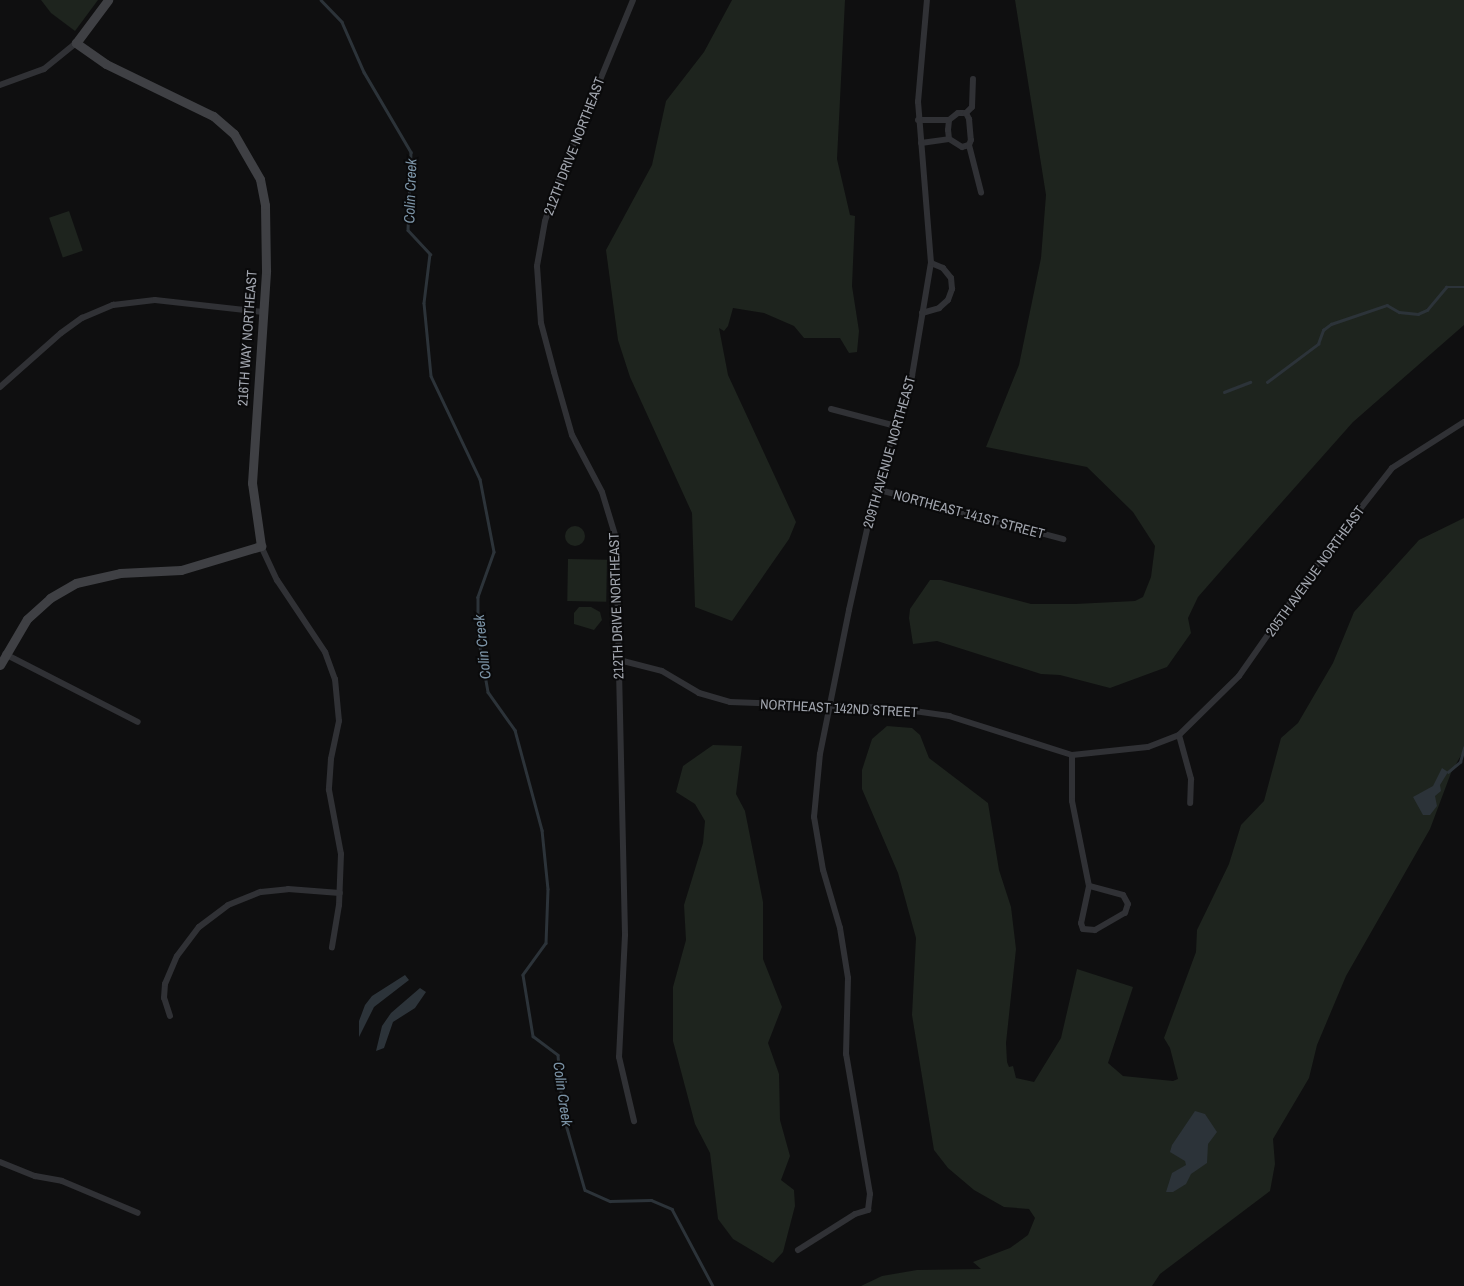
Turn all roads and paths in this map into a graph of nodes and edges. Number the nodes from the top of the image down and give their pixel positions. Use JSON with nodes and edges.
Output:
{"nodes":[{"id":1,"x":108,"y":0,"type":"edge"},
{"id":2,"x":633,"y":0,"type":"edge"},
{"id":3,"x":927,"y":0,"type":"edge"},
{"id":4,"x":76,"y":43,"type":"junction"},
{"id":5,"x":973,"y":79,"type":"dead end"},
{"id":6,"x":0,"y":85,"type":"edge"},
{"id":7,"x":966,"y":113,"type":"junction"},
{"id":8,"x":918,"y":120,"type":"junction"},
{"id":9,"x":949,"y":120,"type":"junction"},
{"id":10,"x":949,"y":139,"type":"junction"},
{"id":11,"x":921,"y":143,"type":"junction"},
{"id":12,"x":969,"y":145,"type":"junction"},
{"id":13,"x":981,"y":192,"type":"dead end"},
{"id":14,"x":930,"y":262,"type":"junction"},
{"id":15,"x":263,"y":312,"type":"junction"},
{"id":16,"x":922,"y":313,"type":"junction"},
{"id":17,"x":0,"y":387,"type":"edge"},
{"id":18,"x":830,"y":409,"type":"dead end"},
{"id":19,"x":1464,"y":422,"type":"edge"},
{"id":20,"x":896,"y":426,"type":"junction"},
{"id":21,"x":876,"y":489,"type":"junction"},
{"id":22,"x":1063,"y":539,"type":"dead end"},
{"id":23,"x":261,"y":546,"type":"junction"},
{"id":24,"x":5,"y":654,"type":"junction"},
{"id":25,"x":619,"y":660,"type":"junction"},
{"id":26,"x":0,"y":666,"type":"edge"},
{"id":27,"x":830,"y":705,"type":"junction"},
{"id":28,"x":138,"y":722,"type":"dead end"},
{"id":29,"x":1179,"y":735,"type":"junction"},
{"id":30,"x":1072,"y":755,"type":"junction"},
{"id":31,"x":1190,"y":803,"type":"dead end"},
{"id":32,"x":1089,"y":886,"type":"junction"},
{"id":33,"x":340,"y":893,"type":"junction"},
{"id":34,"x":332,"y":947,"type":"dead end"},
{"id":35,"x":170,"y":1016,"type":"dead end"},
{"id":36,"x":634,"y":1121,"type":"dead end"},
{"id":37,"x":0,"y":1162,"type":"edge"},
{"id":38,"x":138,"y":1212,"type":"dead end"},
{"id":39,"x":798,"y":1250,"type":"dead end"}],
"edges":[{"from":1,"to":4,"type":"street"},
{"from":2,"to":25,"type":"street","name":"212TH DRIVE NORTHEAST"},
{"from":3,"to":8,"type":"street","name":"209TH AVENUE NORTHEAST"},
{"from":4,"to":6,"type":"street"},
{"from":4,"to":15,"type":"street","name":"216TH WAY NORTHEAST"},
{"from":5,"to":7,"type":"street"},
{"from":7,"to":9,"type":"street"},
{"from":7,"to":12,"type":"street"},
{"from":8,"to":9,"type":"street"},
{"from":8,"to":11,"type":"street","name":"209TH AVENUE NORTHEAST"},
{"from":9,"to":10,"type":"street"},
{"from":10,"to":11,"type":"street"},
{"from":10,"to":12,"type":"street"},
{"from":11,"to":14,"type":"street","name":"209TH AVENUE NORTHEAST"},
{"from":12,"to":13,"type":"street"},
{"from":14,"to":16,"type":"street","name":"209TH AVENUE NORTHEAST"},
{"from":14,"to":16,"type":"street"},
{"from":15,"to":17,"type":"street"},
{"from":15,"to":23,"type":"street","name":"216TH WAY NORTHEAST"},
{"from":16,"to":20,"type":"street","name":"209TH AVENUE NORTHEAST"},
{"from":18,"to":20,"type":"street"},
{"from":19,"to":29,"type":"street","name":"205TH AVENUE NORTHEAST"},
{"from":20,"to":21,"type":"street","name":"209TH AVENUE NORTHEAST"},
{"from":21,"to":22,"type":"street","name":"NORTHEAST 141ST STREET"},
{"from":21,"to":27,"type":"street","name":"209TH AVENUE NORTHEAST"},
{"from":23,"to":24,"type":"street"},
{"from":23,"to":33,"type":"street","name":"216TH WAY NORTHEAST"},
{"from":24,"to":26,"type":"street"},
{"from":24,"to":28,"type":"street"},
{"from":25,"to":27,"type":"street","name":"NORTHEAST 142ND STREET"},
{"from":25,"to":36,"type":"street","name":"212TH DRIVE NORTHEAST"},
{"from":27,"to":30,"type":"street","name":"NORTHEAST 142ND STREET"},
{"from":27,"to":39,"type":"street","name":"209TH AVENUE NORTHEAST"},
{"from":29,"to":30,"type":"street","name":"NORTHEAST 142ND STREET"},
{"from":29,"to":31,"type":"street"},
{"from":30,"to":32,"type":"street"},
{"from":32,"to":32,"type":"street"},
{"from":33,"to":34,"type":"street","name":"216TH WAY NORTHEAST"},
{"from":33,"to":35,"type":"street"},
{"from":37,"to":38,"type":"street"}]}
